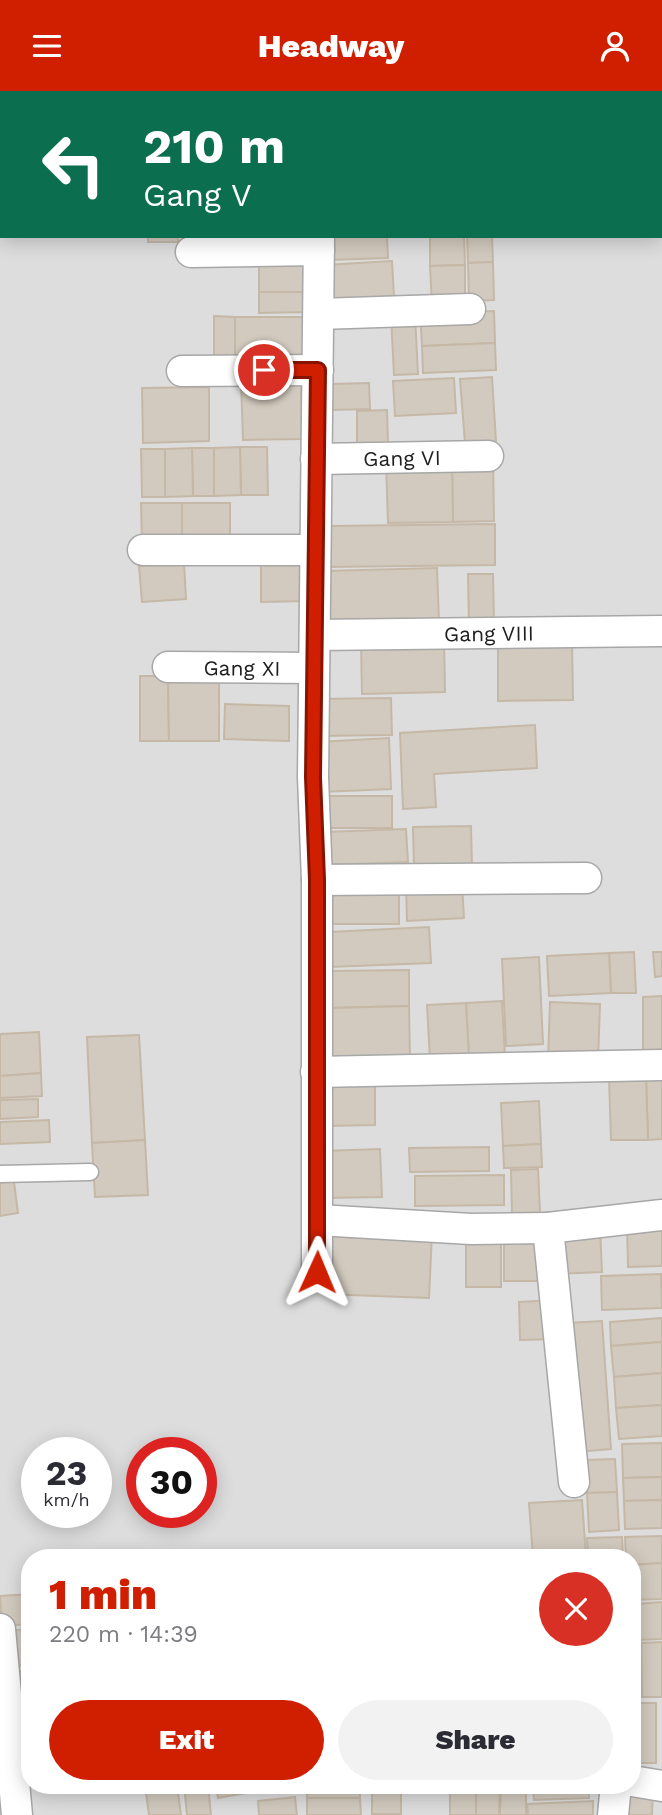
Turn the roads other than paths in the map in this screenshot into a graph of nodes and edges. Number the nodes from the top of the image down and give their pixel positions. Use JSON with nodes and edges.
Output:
{"nodes":[{"id":1,"x":319,"y":243,"type":"edge"},
{"id":2,"x":191,"y":252,"type":"dead end"},
{"id":3,"x":470,"y":309,"type":"dead end"},
{"id":4,"x":319,"y":314,"type":"junction"},
{"id":5,"x":318,"y":370,"type":"junction"},
{"id":6,"x":182,"y":371,"type":"dead end"},
{"id":7,"x":488,"y":456,"type":"dead end"},
{"id":8,"x":316,"y":460,"type":"junction"},
{"id":9,"x":143,"y":549,"type":"dead end"},
{"id":10,"x":315,"y":550,"type":"junction"},
{"id":11,"x":662,"y":631,"type":"edge"},
{"id":12,"x":316,"y":635,"type":"junction"},
{"id":13,"x":168,"y":667,"type":"dead end"},
{"id":14,"x":313,"y":668,"type":"junction"},
{"id":15,"x":586,"y":878,"type":"dead end"},
{"id":16,"x":317,"y":880,"type":"junction"},
{"id":17,"x":662,"y":1065,"type":"edge"},
{"id":18,"x":316,"y":1072,"type":"junction"},
{"id":19,"x":90,"y":1172,"type":"dead end"},
{"id":20,"x":0,"y":1174,"type":"edge"},
{"id":21,"x":662,"y":1215,"type":"edge"},
{"id":22,"x":318,"y":1220,"type":"junction"},
{"id":23,"x":548,"y":1228,"type":"junction"},
{"id":24,"x":317,"y":1272,"type":"dead end"},
{"id":25,"x":574,"y":1482,"type":"dead end"},
{"id":26,"x":0,"y":1629,"type":"edge"},
{"id":27,"x":641,"y":1782,"type":"edge"},
{"id":28,"x":662,"y":1786,"type":"edge"},
{"id":29,"x":15,"y":1794,"type":"edge"},
{"id":30,"x":615,"y":1794,"type":"edge"},
{"id":31,"x":613,"y":1815,"type":"edge"}],
"edges":[{"from":1,"to":2,"type":"street"},
{"from":1,"to":4,"type":"street"},
{"from":3,"to":4,"type":"street"},
{"from":4,"to":5,"type":"street"},
{"from":5,"to":6,"type":"street"},
{"from":5,"to":8,"type":"street"},
{"from":7,"to":8,"type":"street","name":"Gang VI"},
{"from":8,"to":10,"type":"street"},
{"from":9,"to":10,"type":"street"},
{"from":10,"to":12,"type":"street"},
{"from":11,"to":12,"type":"street","name":"Gang VIII"},
{"from":12,"to":14,"type":"street"},
{"from":13,"to":14,"type":"street","name":"Gang XI"},
{"from":14,"to":16,"type":"street"},
{"from":15,"to":16,"type":"street"},
{"from":16,"to":18,"type":"street"},
{"from":17,"to":18,"type":"street"},
{"from":18,"to":22,"type":"street"},
{"from":19,"to":20,"type":"lane"},
{"from":21,"to":23,"type":"street"},
{"from":22,"to":23,"type":"street"},
{"from":22,"to":24,"type":"street"},
{"from":23,"to":25,"type":"street"},
{"from":26,"to":29,"type":"street"},
{"from":27,"to":28,"type":"street"},
{"from":30,"to":31,"type":"street"}]}
